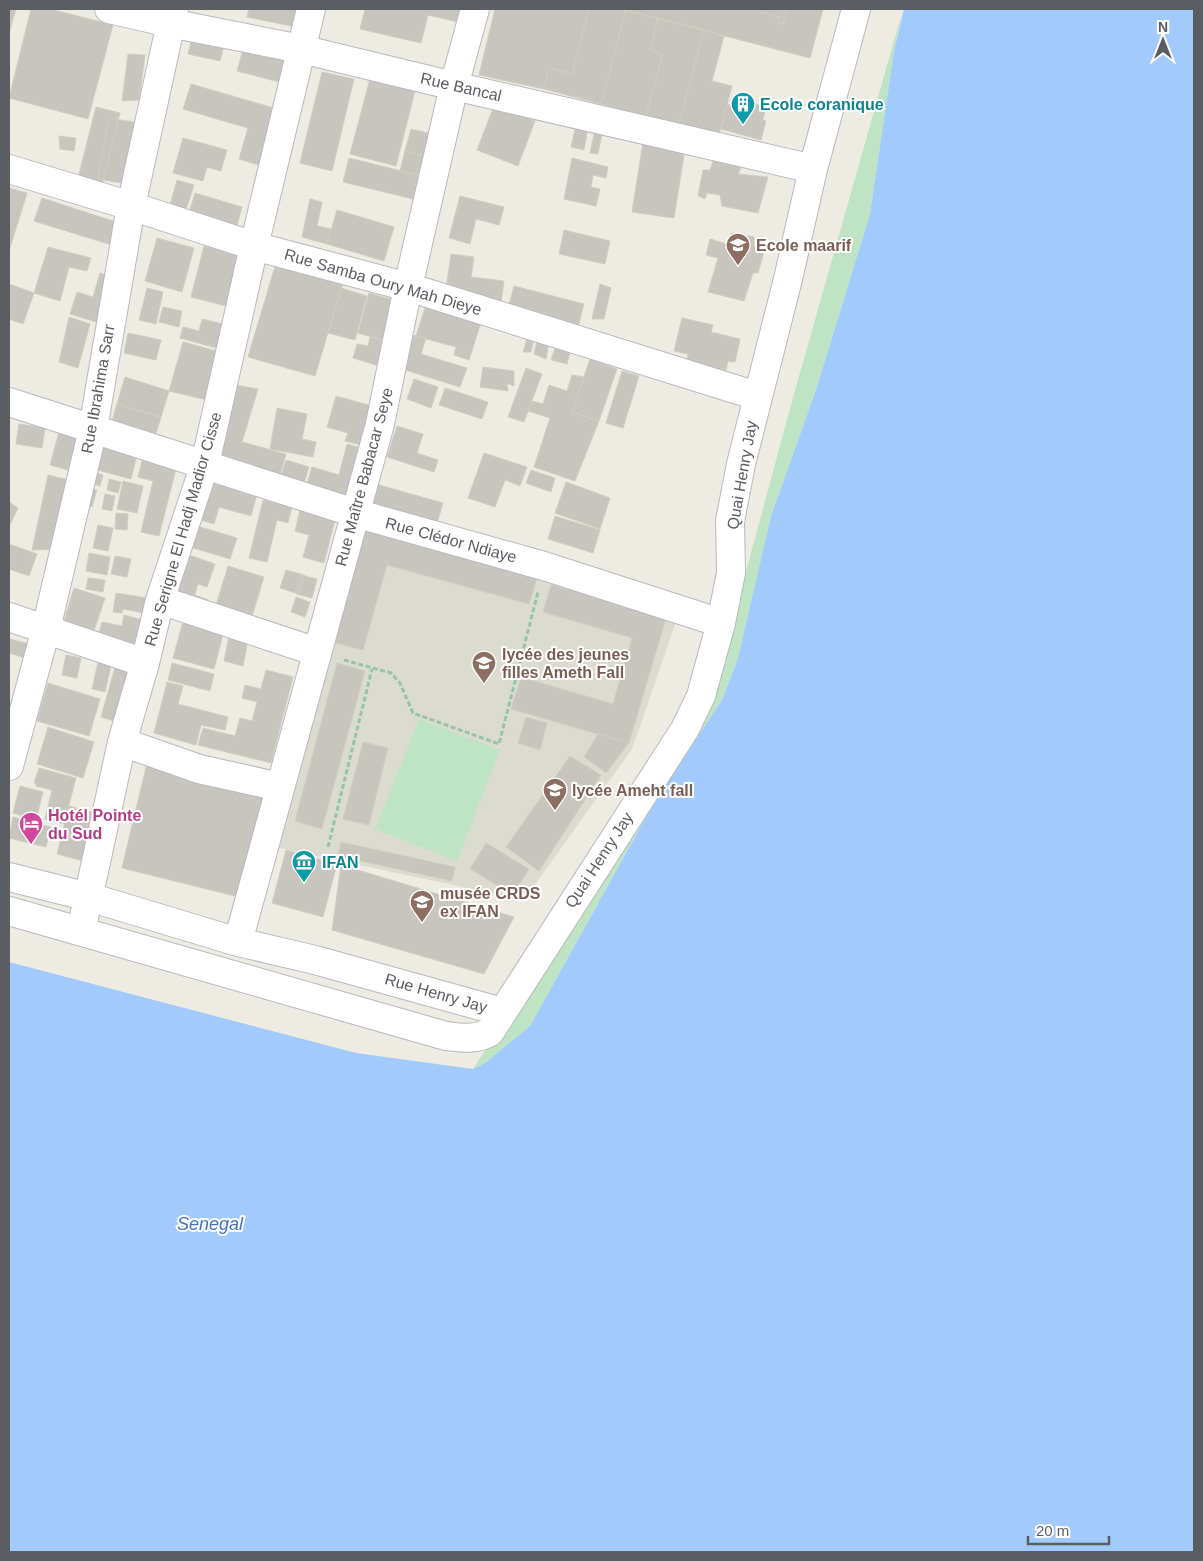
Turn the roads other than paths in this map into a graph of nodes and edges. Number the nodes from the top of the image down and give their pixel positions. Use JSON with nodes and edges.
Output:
{"nodes":[{"id":1,"x":109,"y":9,"type":"edge"},
{"id":2,"x":311,"y":9,"type":"edge"},
{"id":3,"x":476,"y":9,"type":"edge"},
{"id":4,"x":856,"y":9,"type":"edge"},
{"id":5,"x":172,"y":16,"type":"edge"},
{"id":6,"x":301,"y":49,"type":"junction"},
{"id":7,"x":454,"y":86,"type":"junction"},
{"id":8,"x":9,"y":169,"type":"edge"},
{"id":9,"x":813,"y":169,"type":"junction"},
{"id":10,"x":131,"y":206,"type":"junction"},
{"id":11,"x":254,"y":246,"type":"junction"},
{"id":12,"x":408,"y":287,"type":"junction"},
{"id":13,"x":757,"y":396,"type":"junction"},
{"id":14,"x":9,"y":402,"type":"edge"},
{"id":15,"x":93,"y":430,"type":"junction"},
{"id":16,"x":205,"y":464,"type":"junction"},
{"id":17,"x":355,"y":513,"type":"junction"},
{"id":18,"x":160,"y":600,"type":"junction"},
{"id":19,"x":9,"y":617,"type":"edge"},
{"id":20,"x":721,"y":623,"type":"junction"},
{"id":21,"x":46,"y":630,"type":"junction"},
{"id":22,"x":317,"y":652,"type":"junction"},
{"id":23,"x":145,"y":663,"type":"junction"},
{"id":24,"x":122,"y":742,"type":"junction"},
{"id":25,"x":9,"y":766,"type":"edge"},
{"id":26,"x":280,"y":788,"type":"junction"},
{"id":27,"x":9,"y":877,"type":"edge"},
{"id":28,"x":89,"y":897,"type":"junction"},
{"id":29,"x":9,"y":911,"type":"edge"},
{"id":30,"x":81,"y":931,"type":"junction"},
{"id":31,"x":238,"y":942,"type":"junction"},
{"id":32,"x":502,"y":1012,"type":"junction"}],
"edges":[{"from":1,"to":5,"type":"street","name":"Rue Bancal"},
{"from":2,"to":6,"type":"street","name":"Rue Serigne El Hadj Madior Cisse"},
{"from":3,"to":7,"type":"street","name":"Rue Maître Babacar Seye"},
{"from":4,"to":9,"type":"street","name":"Quai Henry Jay"},
{"from":5,"to":6,"type":"street","name":"Rue Bancal"},
{"from":5,"to":10,"type":"street","name":"Rue Ibrahima Sarr"},
{"from":6,"to":7,"type":"street","name":"Rue Bancal"},
{"from":6,"to":11,"type":"street","name":"Rue Serigne El Hadj Madior Cisse"},
{"from":7,"to":9,"type":"street","name":"Rue Bancal"},
{"from":7,"to":12,"type":"street","name":"Rue Maître Babacar Seye"},
{"from":8,"to":10,"type":"street","name":"Rue Samba Oury Mah Dieye"},
{"from":9,"to":13,"type":"street","name":"Quai Henry Jay"},
{"from":10,"to":11,"type":"street","name":"Rue Samba Oury Mah Dieye"},
{"from":10,"to":15,"type":"street","name":"Rue Ibrahima Sarr"},
{"from":11,"to":12,"type":"street","name":"Rue Samba Oury Mah Dieye"},
{"from":11,"to":16,"type":"street","name":"Rue Serigne El Hadj Madior Cisse"},
{"from":12,"to":13,"type":"street","name":"Rue Samba Oury Mah Dieye"},
{"from":12,"to":17,"type":"street","name":"Rue Maître Babacar Seye"},
{"from":13,"to":20,"type":"street","name":"Quai Henry Jay"},
{"from":14,"to":15,"type":"street","name":"Rue Clédor Ndiaye"},
{"from":15,"to":16,"type":"street","name":"Rue Clédor Ndiaye"},
{"from":15,"to":21,"type":"street","name":"Rue Ibrahima Sarr"},
{"from":16,"to":17,"type":"street","name":"Rue Clédor Ndiaye"},
{"from":16,"to":18,"type":"street","name":"Rue Serigne El Hadj Madior Cisse"},
{"from":17,"to":20,"type":"street","name":"Rue Clédor Ndiaye"},
{"from":17,"to":22,"type":"street","name":"Rue Maître Babacar Seye"},
{"from":18,"to":22,"type":"street"},
{"from":18,"to":23,"type":"street","name":"Rue Serigne El Hadj Madior Cisse"},
{"from":19,"to":21,"type":"street"},
{"from":20,"to":32,"type":"street","name":"Quai Henry Jay"},
{"from":21,"to":23,"type":"street"},
{"from":21,"to":25,"type":"street","name":"Rue Ibrahima Sarr"},
{"from":22,"to":26,"type":"street","name":"Rue Maître Babacar Seye"},
{"from":23,"to":24,"type":"street","name":"Rue Serigne El Hadj Madior Cisse"},
{"from":24,"to":26,"type":"street"},
{"from":24,"to":28,"type":"street","name":"Rue Serigne El Hadj Madior Cisse"},
{"from":26,"to":31,"type":"street","name":"Rue Maître Babacar Seye"},
{"from":27,"to":28,"type":"street","name":"Rue Henry Jay"},
{"from":28,"to":30,"type":"street","name":"Rue Serigne El Hadj Madior Cisse"},
{"from":28,"to":31,"type":"street","name":"Rue Henry Jay"},
{"from":29,"to":30,"type":"street","name":"Rue Henry Jay"},
{"from":30,"to":32,"type":"street","name":"Rue Henry Jay"},
{"from":31,"to":32,"type":"street","name":"Rue Henry Jay"}]}
